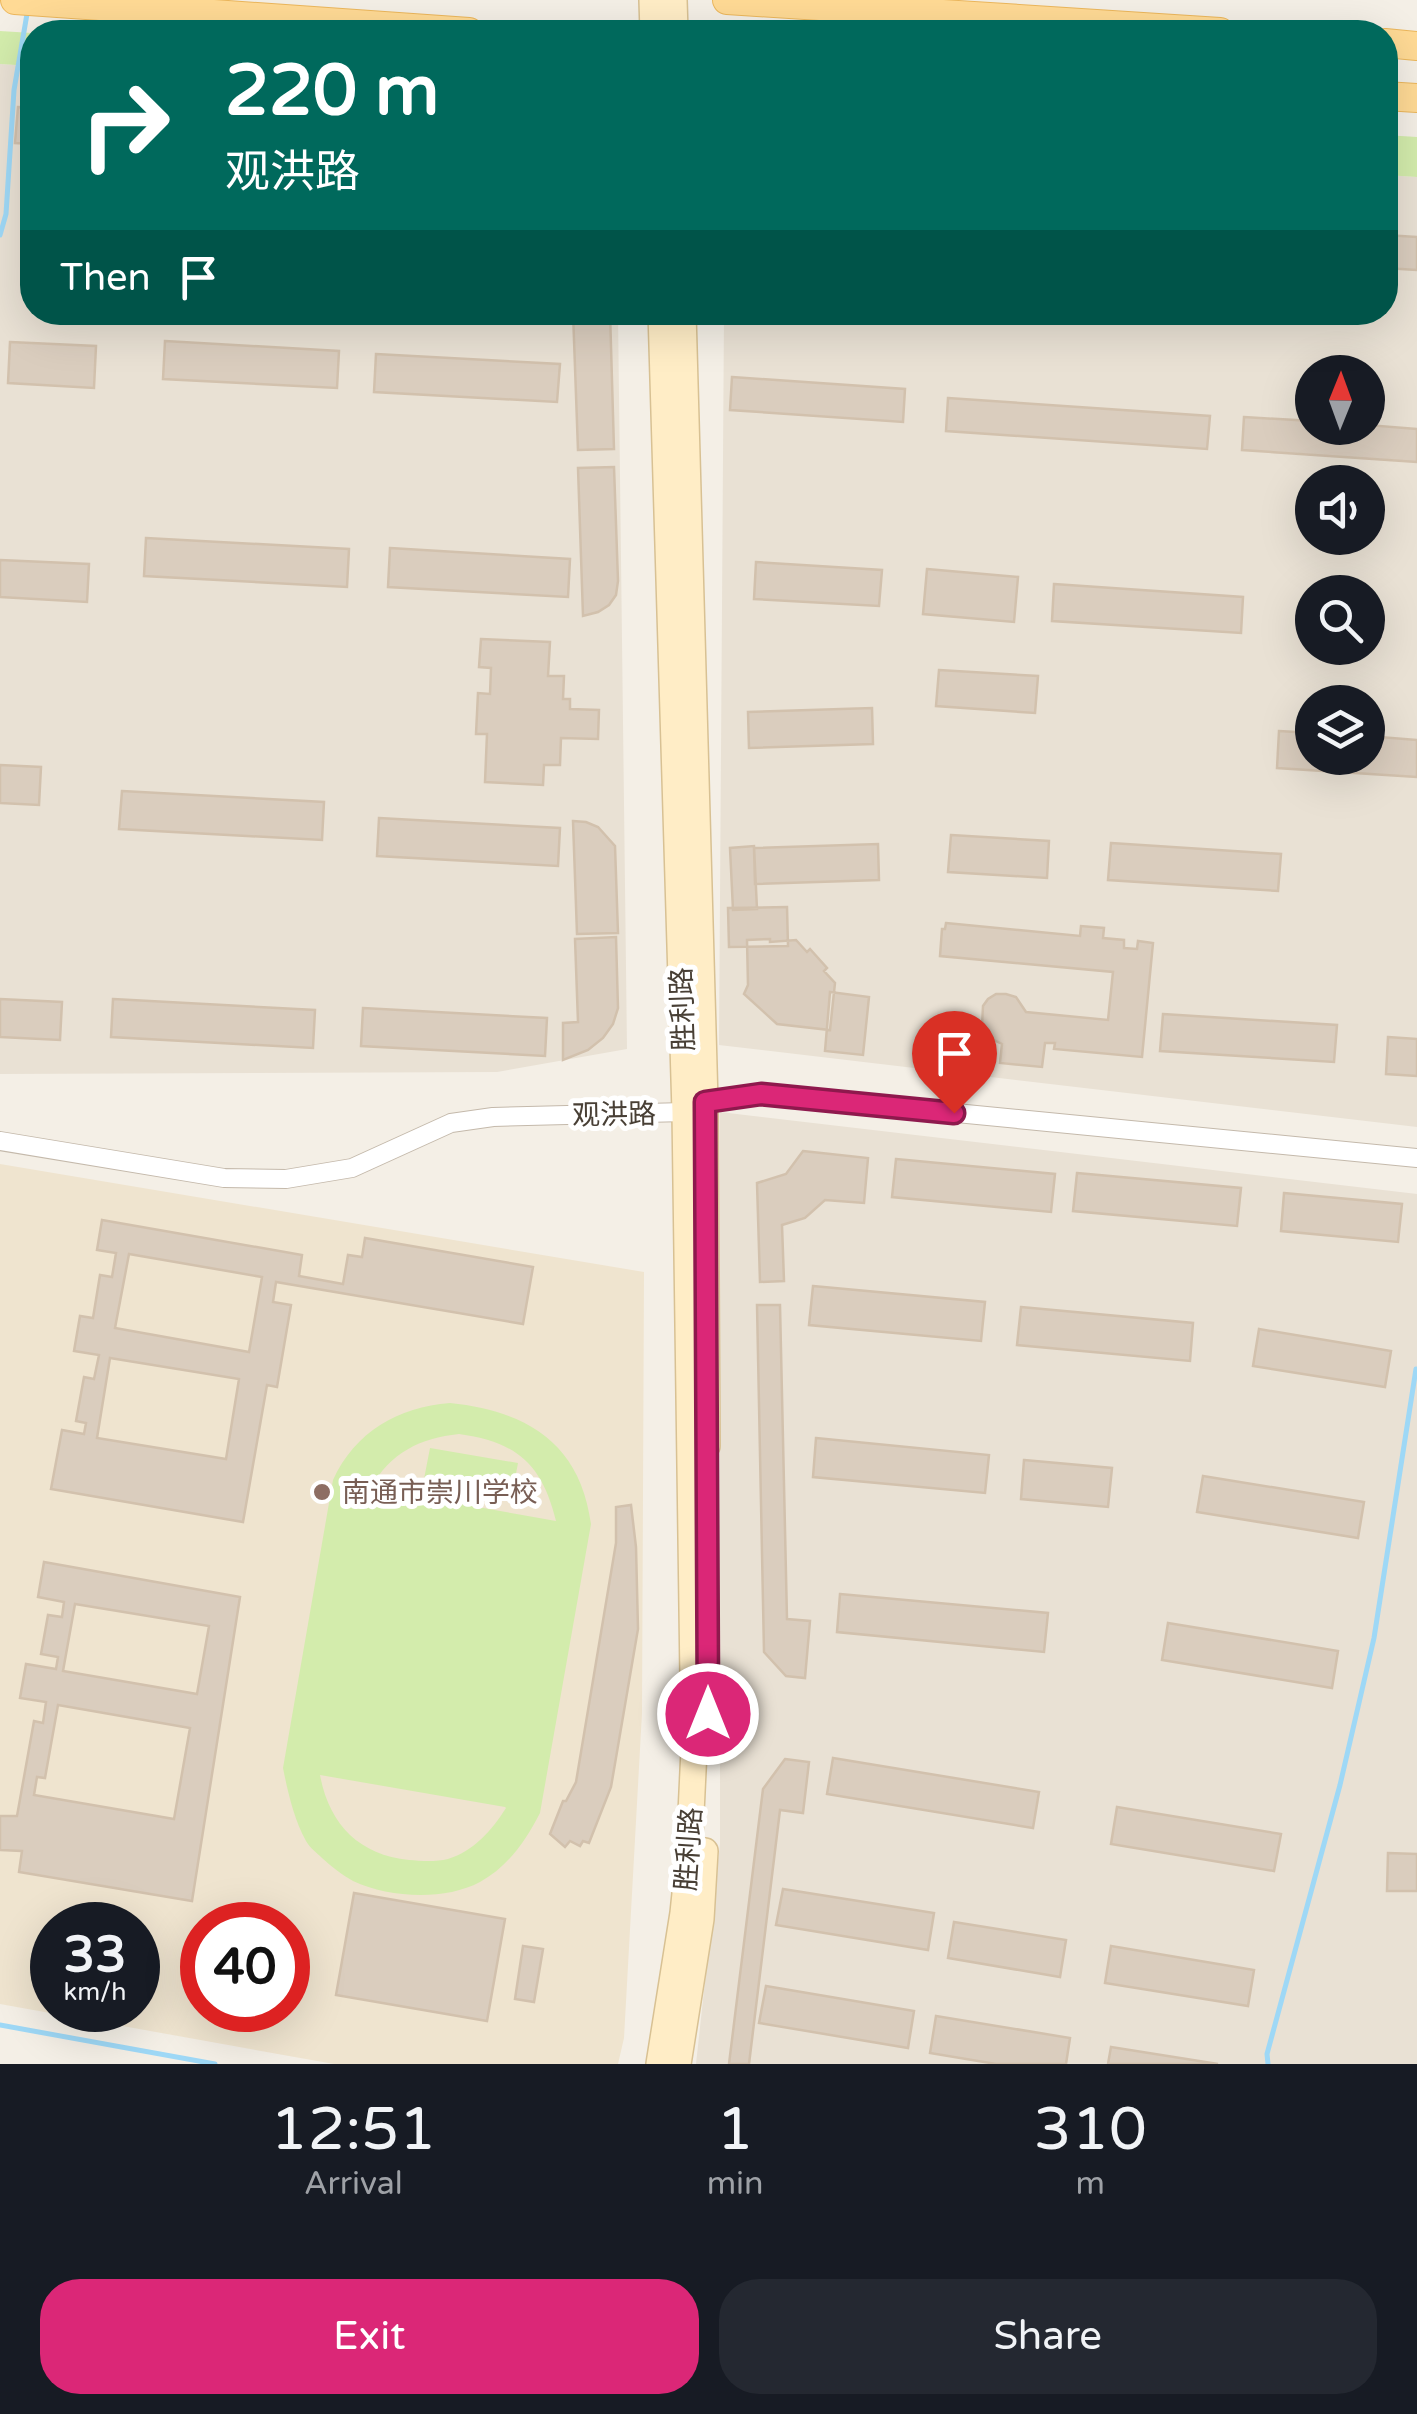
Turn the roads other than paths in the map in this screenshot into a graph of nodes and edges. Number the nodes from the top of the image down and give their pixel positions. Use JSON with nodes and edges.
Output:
{"nodes":[{"id":1,"x":15,"y":0,"type":"edge"},
{"id":2,"x":727,"y":0,"type":"edge"},
{"id":3,"x":299,"y":20,"type":"edge"},
{"id":4,"x":1035,"y":20,"type":"edge"},
{"id":5,"x":662,"y":325,"type":"edge"},
{"id":6,"x":683,"y":325,"type":"edge"},
{"id":7,"x":695,"y":1107,"type":"junction"},
{"id":8,"x":0,"y":1141,"type":"edge"},
{"id":9,"x":1417,"y":1158,"type":"edge"},
{"id":10,"x":658,"y":2064,"type":"edge"},
{"id":11,"x":678,"y":2064,"type":"edge"}],
"edges":[{"from":1,"to":3,"type":"main road"},
{"from":2,"to":4,"type":"main road"},
{"from":5,"to":7,"type":"street","name":"胜利路"},
{"from":6,"to":7,"type":"street","name":"胜利路"},
{"from":7,"to":8,"type":"street","name":"观洪路"},
{"from":7,"to":9,"type":"street","name":"观洪路"},
{"from":7,"to":10,"type":"street","name":"胜利路"},
{"from":7,"to":11,"type":"street","name":"胜利路"}]}
